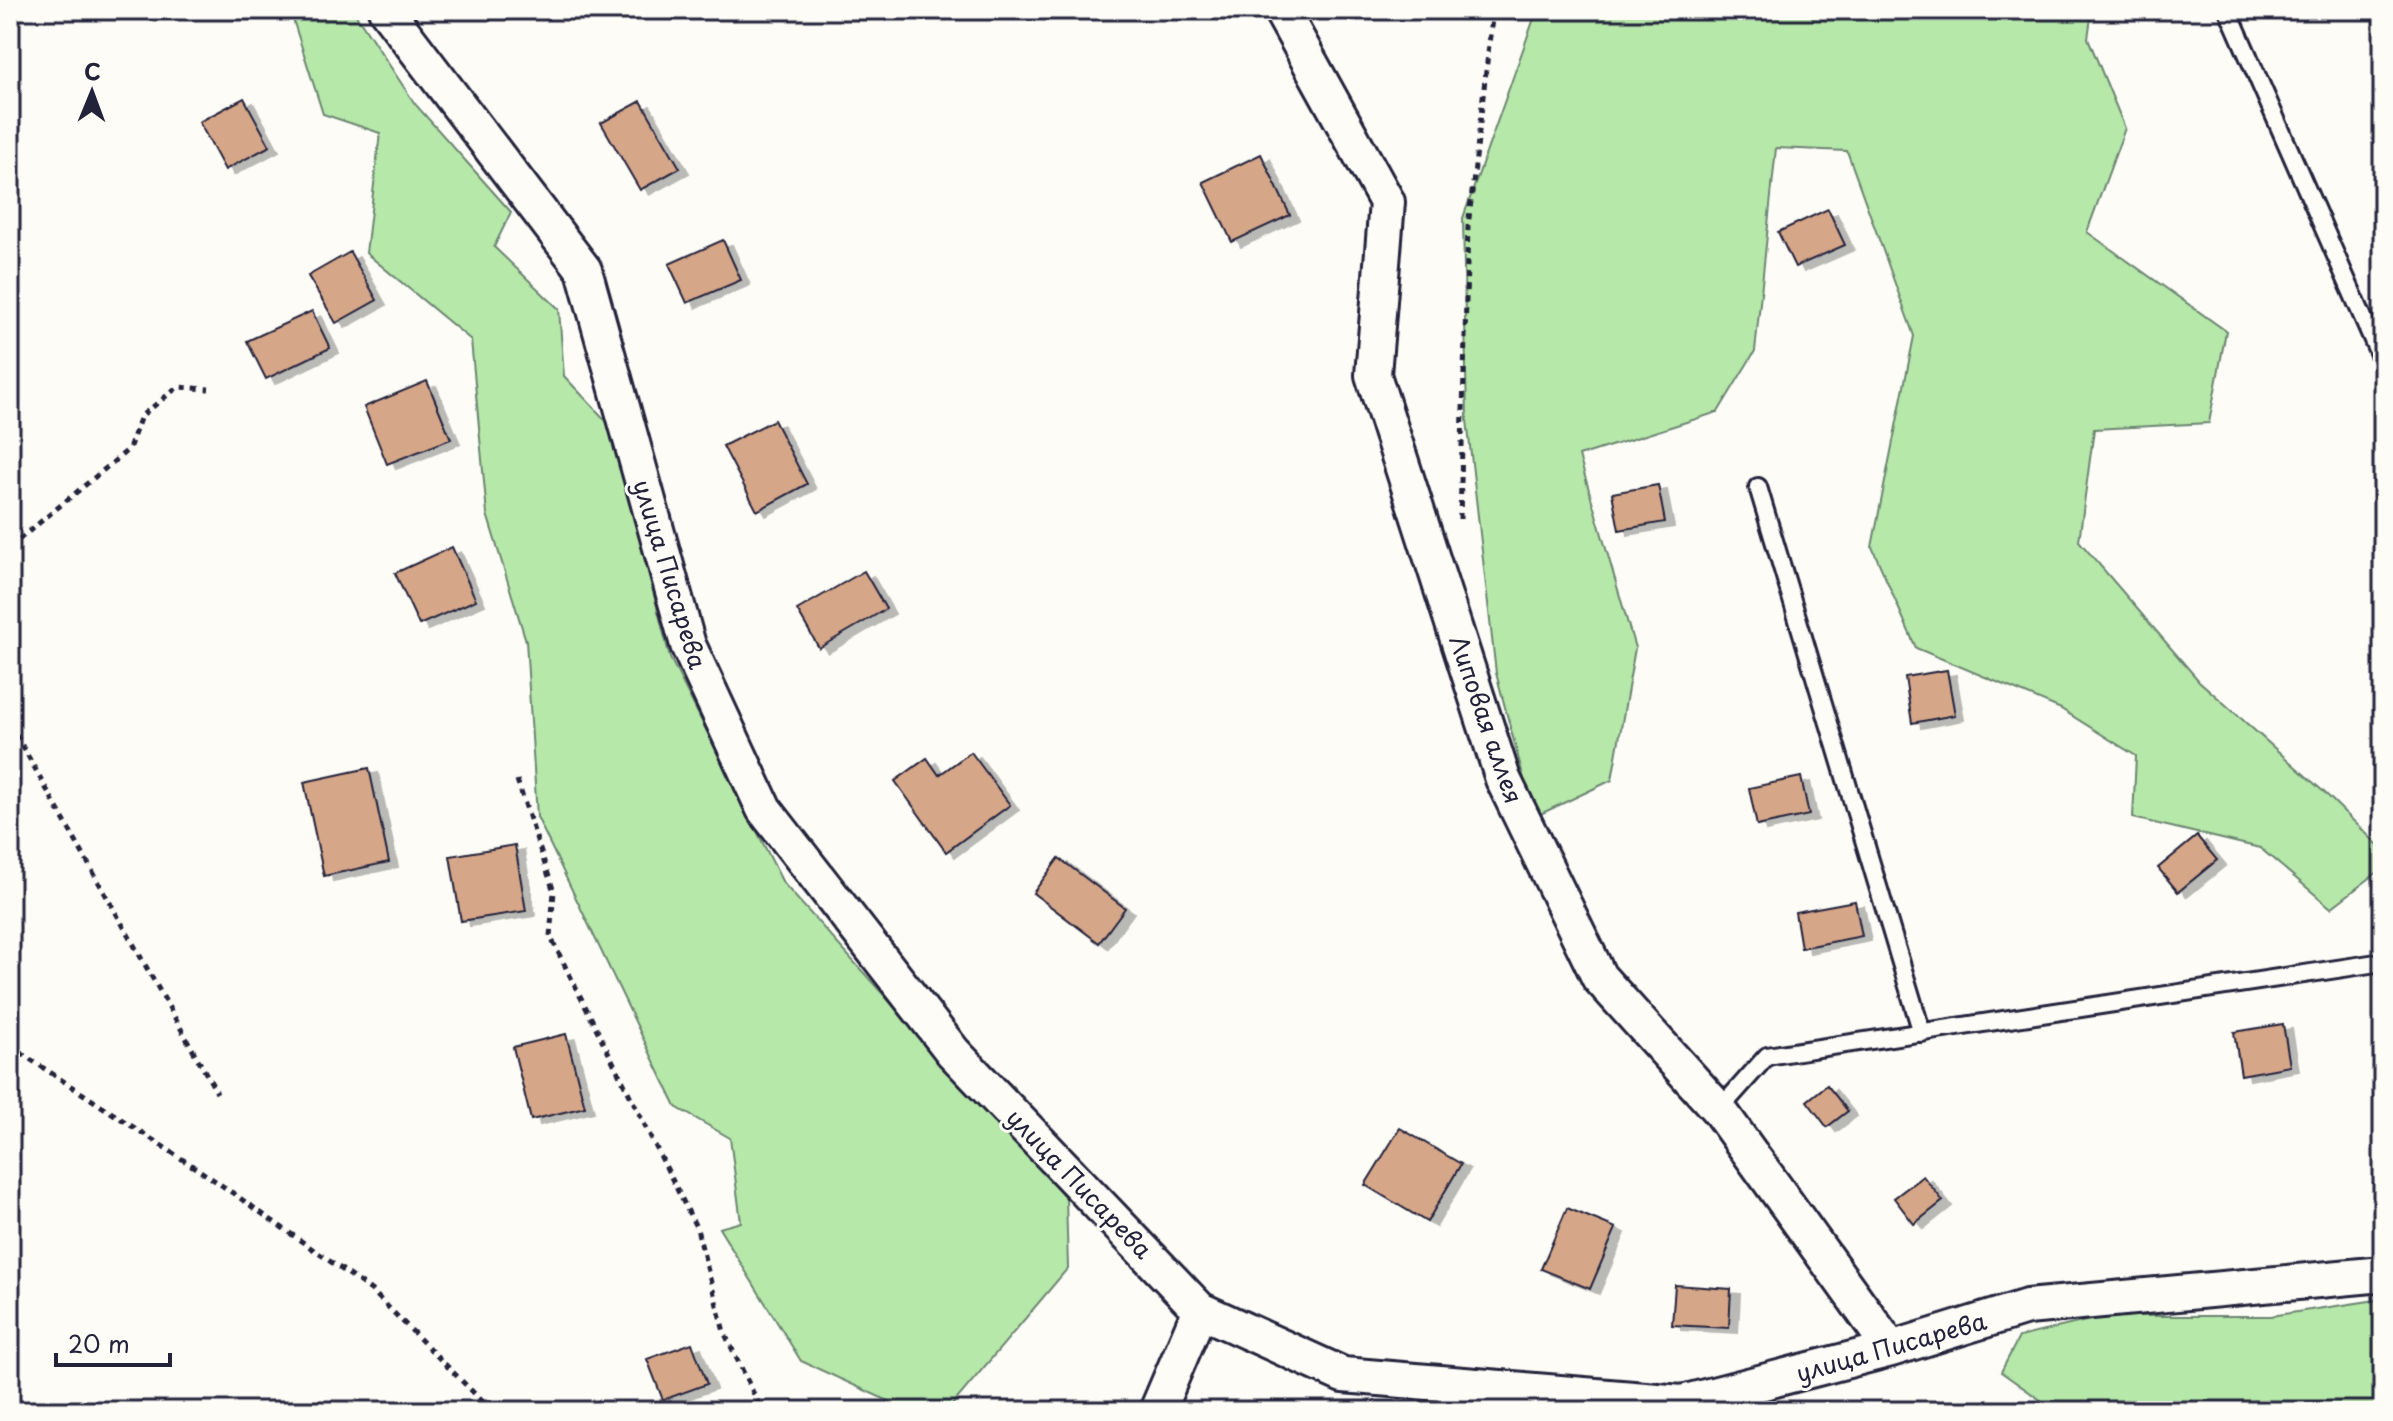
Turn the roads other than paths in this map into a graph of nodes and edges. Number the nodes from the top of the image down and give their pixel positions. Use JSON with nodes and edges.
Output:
{"nodes":[{"id":1,"x":386,"y":10,"type":"edge"},
{"id":2,"x":1281,"y":10,"type":"edge"},
{"id":3,"x":2228,"y":10,"type":"edge"},
{"id":4,"x":2383,"y":363,"type":"edge"},
{"id":5,"x":1758,"y":487,"type":"dead end"},
{"id":6,"x":2383,"y":962,"type":"edge"},
{"id":7,"x":1922,"y":1033,"type":"junction"},
{"id":8,"x":1719,"y":1110,"type":"junction"},
{"id":9,"x":2383,"y":1274,"type":"edge"},
{"id":10,"x":1200,"y":1310,"type":"junction"},
{"id":11,"x":1891,"y":1349,"type":"junction"},
{"id":12,"x":1157,"y":1411,"type":"edge"}],
"edges":[{"from":1,"to":10,"type":"street","name":"улица Писарева"},
{"from":2,"to":8,"type":"street","name":"Липовая аллея"},
{"from":3,"to":4,"type":"lane"},
{"from":5,"to":7,"type":"lane"},
{"from":6,"to":7,"type":"lane"},
{"from":7,"to":8,"type":"lane"},
{"from":8,"to":11,"type":"street","name":"Липовая аллея"},
{"from":9,"to":11,"type":"street","name":"улица Писарева"},
{"from":10,"to":11,"type":"street","name":"улица Писарева"},
{"from":10,"to":12,"type":"street"}]}
